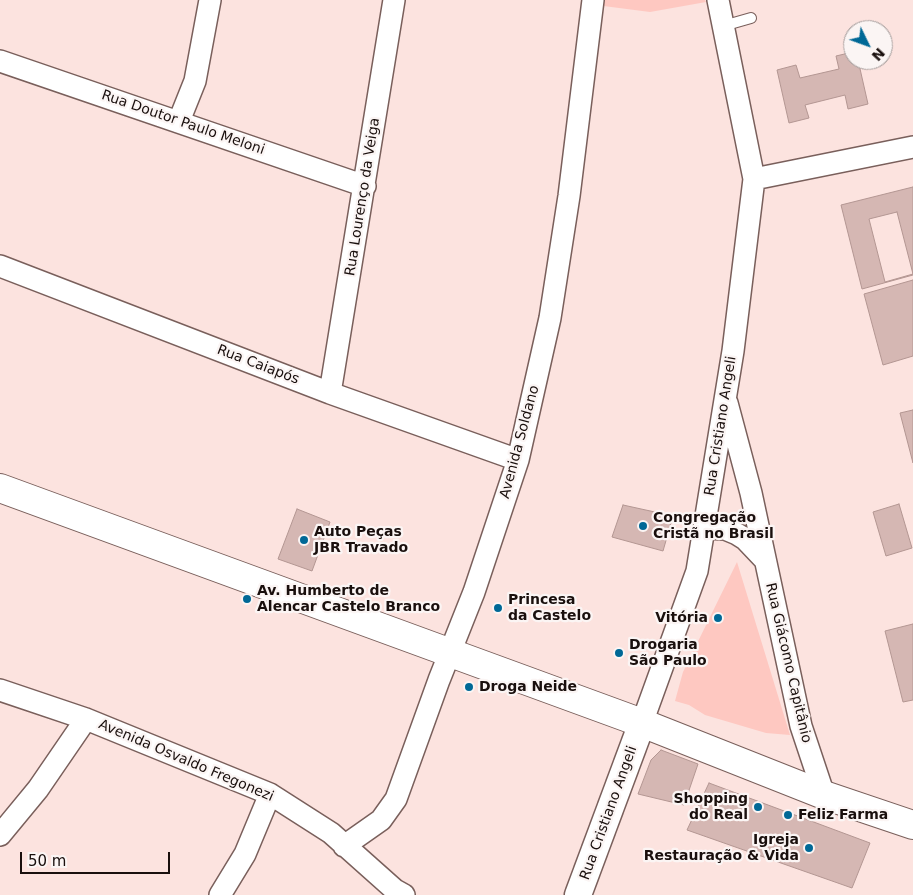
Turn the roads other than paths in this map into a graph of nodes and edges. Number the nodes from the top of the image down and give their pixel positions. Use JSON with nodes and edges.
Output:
{"nodes":[{"id":1,"x":210,"y":0,"type":"edge"},
{"id":2,"x":394,"y":0,"type":"edge"},
{"id":3,"x":593,"y":0,"type":"edge"},
{"id":4,"x":718,"y":0,"type":"edge"},
{"id":5,"x":751,"y":18,"type":"dead end"},
{"id":6,"x":723,"y":26,"type":"junction"},
{"id":7,"x":0,"y":61,"type":"edge"},
{"id":8,"x":179,"y":122,"type":"junction"},
{"id":9,"x":913,"y":147,"type":"edge"},
{"id":10,"x":754,"y":179,"type":"junction"},
{"id":11,"x":365,"y":186,"type":"junction"},
{"id":12,"x":0,"y":266,"type":"edge"},
{"id":13,"x":330,"y":393,"type":"junction"},
{"id":14,"x":725,"y":398,"type":"junction"},
{"id":15,"x":518,"y":460,"type":"junction"},
{"id":16,"x":0,"y":488,"type":"edge"},
{"id":17,"x":705,"y":528,"type":"junction"},
{"id":18,"x":764,"y":559,"type":"junction"},
{"id":19,"x":450,"y":655,"type":"junction"},
{"id":20,"x":0,"y":690,"type":"edge"},
{"id":21,"x":86,"y":719,"type":"junction"},
{"id":22,"x":642,"y":723,"type":"junction"},
{"id":23,"x":270,"y":794,"type":"junction"},
{"id":24,"x":824,"y":795,"type":"junction"},
{"id":25,"x":913,"y":825,"type":"edge"},
{"id":26,"x":0,"y":835,"type":"edge"},
{"id":27,"x":344,"y":846,"type":"junction"},
{"id":28,"x":220,"y":895,"type":"edge"},
{"id":29,"x":404,"y":895,"type":"edge"},
{"id":30,"x":578,"y":895,"type":"edge"}],
"edges":[{"from":1,"to":8,"type":"street"},
{"from":2,"to":11,"type":"street","name":"Rua Lourenço da Veiga"},
{"from":3,"to":15,"type":"street","name":"Avenida Soldano"},
{"from":4,"to":6,"type":"street","name":"Rua Cristiano Angeli"},
{"from":5,"to":6,"type":"lane"},
{"from":6,"to":10,"type":"street","name":"Rua Cristiano Angeli"},
{"from":7,"to":8,"type":"street","name":"Rua Doutor Paulo Meloni"},
{"from":8,"to":11,"type":"street","name":"Rua Doutor Paulo Meloni"},
{"from":9,"to":10,"type":"street"},
{"from":10,"to":14,"type":"street","name":"Rua Cristiano Angeli"},
{"from":11,"to":13,"type":"street","name":"Rua Lourenço da Veiga"},
{"from":12,"to":13,"type":"street","name":"Rua Caiapós"},
{"from":13,"to":15,"type":"street","name":"Rua Caiapós"},
{"from":14,"to":17,"type":"street","name":"Rua Cristiano Angeli"},
{"from":14,"to":18,"type":"street","name":"Rua Giácomo Capitânio"},
{"from":15,"to":19,"type":"street","name":"Avenida Soldano"},
{"from":16,"to":19,"type":"main road"},
{"from":17,"to":18,"type":"street"},
{"from":17,"to":22,"type":"street","name":"Rua Cristiano Angeli"},
{"from":18,"to":24,"type":"street","name":"Rua Giácomo Capitânio"},
{"from":19,"to":22,"type":"main road"},
{"from":19,"to":27,"type":"street","name":"Avenida Soldano"},
{"from":20,"to":21,"type":"street","name":"Avenida Osvaldo Fregonezi"},
{"from":21,"to":23,"type":"street","name":"Avenida Osvaldo Fregonezi"},
{"from":21,"to":26,"type":"street"},
{"from":22,"to":24,"type":"main road"},
{"from":22,"to":30,"type":"street","name":"Rua Cristiano Angeli"},
{"from":23,"to":27,"type":"street","name":"Avenida Osvaldo Fregonezi"},
{"from":23,"to":28,"type":"street"},
{"from":24,"to":25,"type":"main road"},
{"from":27,"to":29,"type":"street","name":"Avenida Osvaldo Fregonezi"}]}
